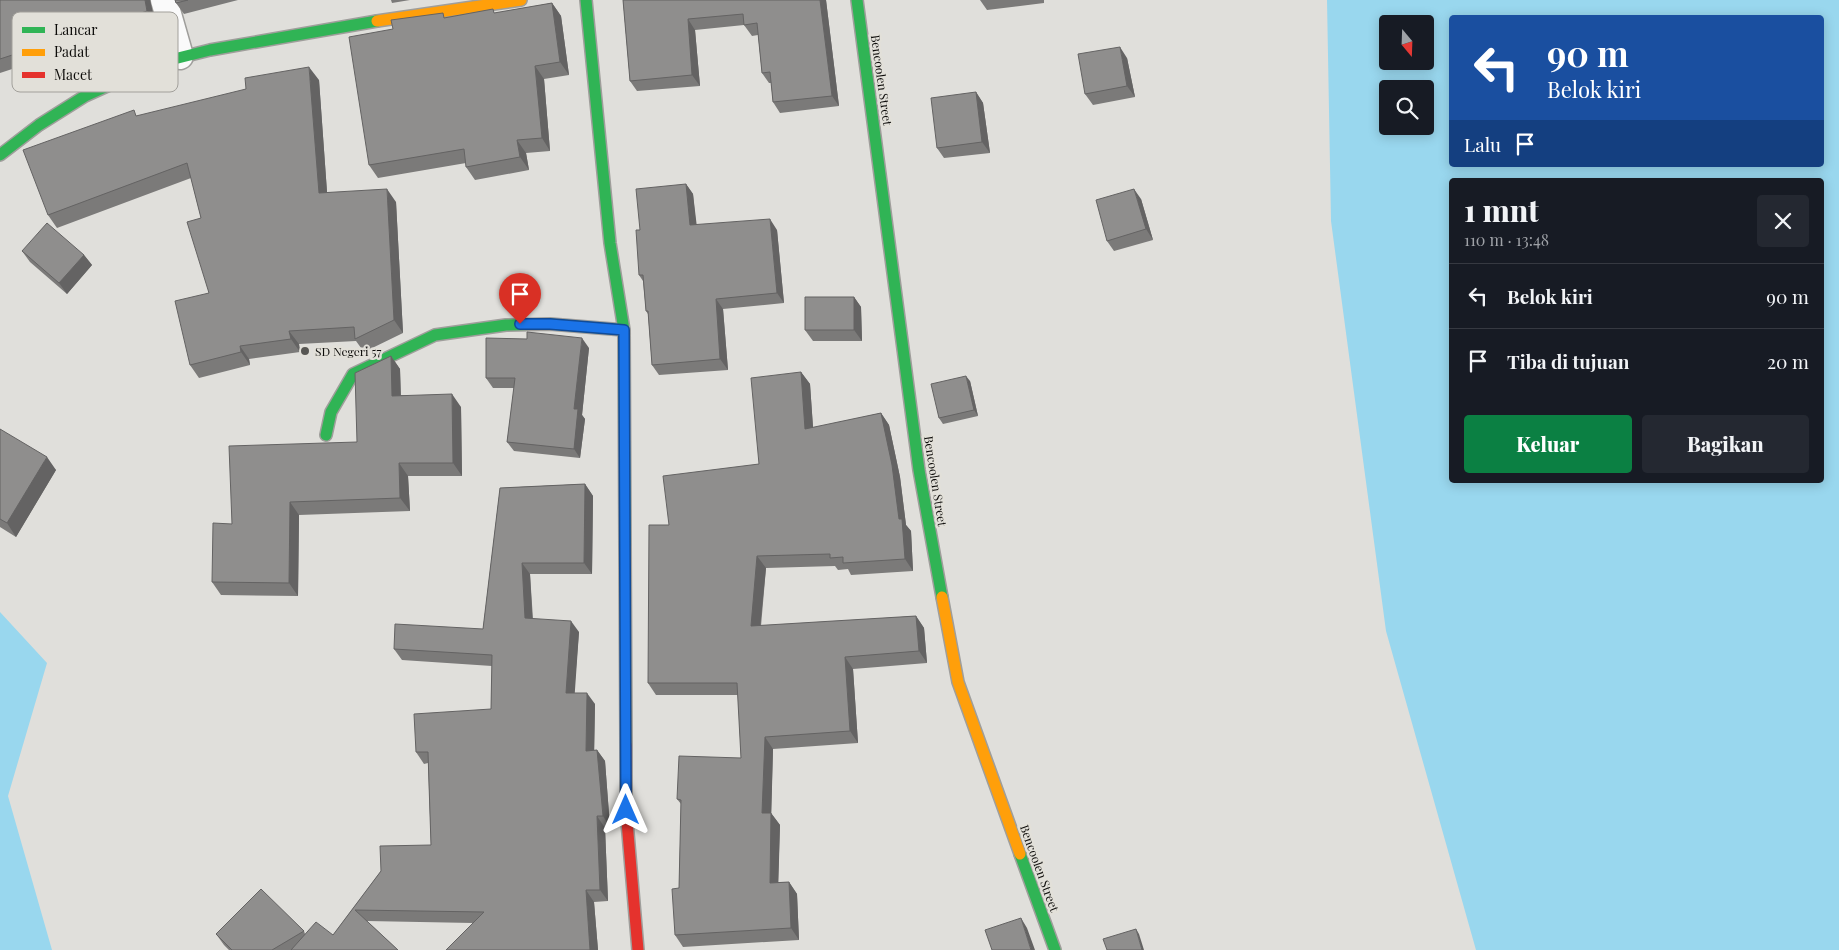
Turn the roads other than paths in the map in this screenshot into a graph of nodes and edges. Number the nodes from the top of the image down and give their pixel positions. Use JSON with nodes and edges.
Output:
{"nodes":[{"id":1,"x":521,"y":0,"type":"edge"},
{"id":2,"x":586,"y":0,"type":"edge"},
{"id":3,"x":856,"y":0,"type":"edge"},
{"id":4,"x":178,"y":49,"type":"edge"},
{"id":5,"x":180,"y":56,"type":"joint"},
{"id":6,"x":97,"y":92,"type":"edge"},
{"id":7,"x":0,"y":155,"type":"edge"},
{"id":8,"x":624,"y":330,"type":"junction"},
{"id":9,"x":326,"y":435,"type":"dead end"},
{"id":10,"x":638,"y":950,"type":"edge"},
{"id":11,"x":1055,"y":950,"type":"edge"}],
"edges":[{"from":1,"to":5,"type":"street"},
{"from":2,"to":8,"type":"street"},
{"from":3,"to":11,"type":"street","name":"Bencoolen Street"},
{"from":4,"to":5,"type":"street"},
{"from":6,"to":7,"type":"street"},
{"from":8,"to":9,"type":"street"},
{"from":8,"to":10,"type":"street"}]}
